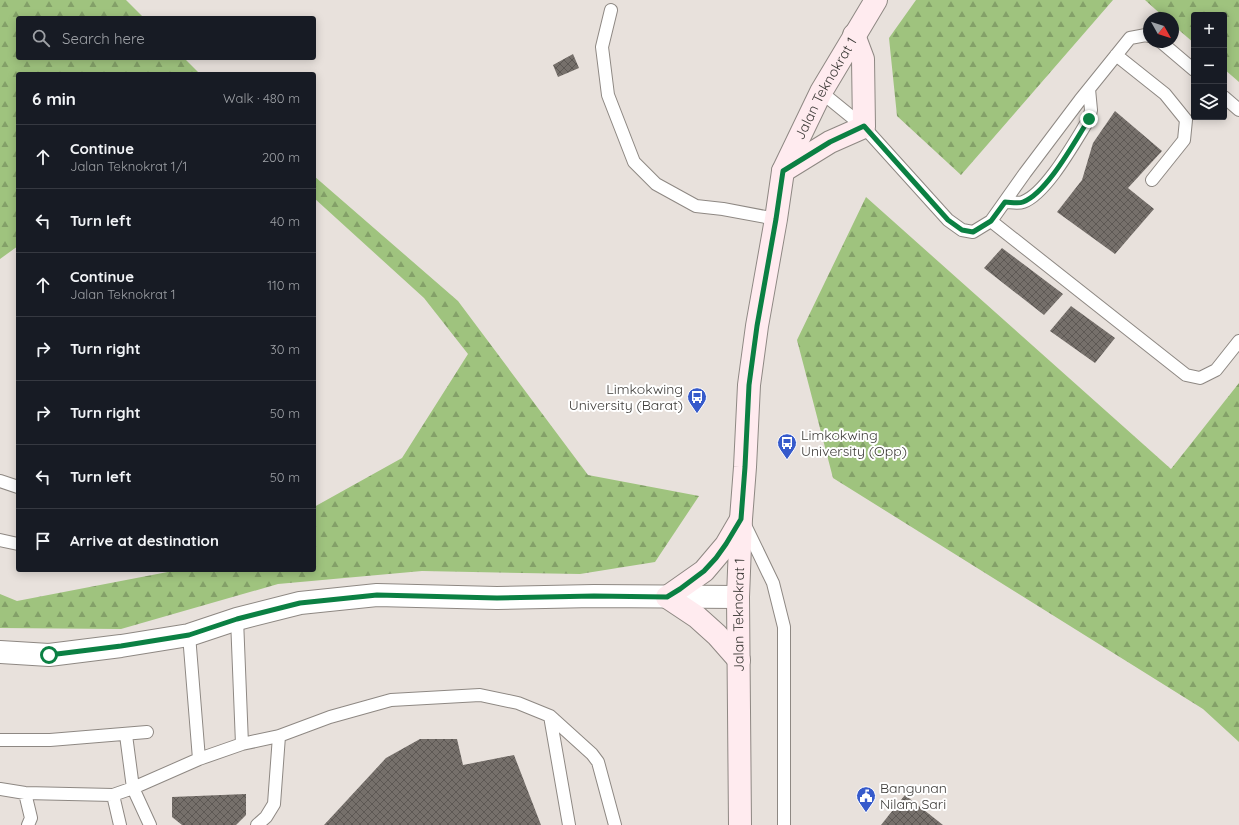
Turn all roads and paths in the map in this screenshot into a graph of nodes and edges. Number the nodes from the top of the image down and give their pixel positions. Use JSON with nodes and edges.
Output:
{"nodes":[{"id":1,"x":876,"y":0,"type":"edge"},
{"id":2,"x":611,"y":10,"type":"dead end"},
{"id":3,"x":854,"y":35,"type":"junction"},
{"id":4,"x":1143,"y":36,"type":"edge"},
{"id":5,"x":1169,"y":48,"type":"edge"},
{"id":6,"x":1116,"y":55,"type":"junction"},
{"id":7,"x":1191,"y":67,"type":"edge"},
{"id":8,"x":1088,"y":89,"type":"junction"},
{"id":9,"x":821,"y":92,"type":"junction"},
{"id":10,"x":1227,"y":100,"type":"edge"},
{"id":11,"x":1239,"y":110,"type":"edge"},
{"id":12,"x":864,"y":126,"type":"junction"},
{"id":13,"x":783,"y":171,"type":"junction"},
{"id":14,"x":1152,"y":180,"type":"dead end"},
{"id":15,"x":1005,"y":202,"type":"junction"},
{"id":16,"x":776,"y":219,"type":"junction"},
{"id":17,"x":991,"y":221,"type":"junction"},
{"id":18,"x":1239,"y":341,"type":"edge"},
{"id":19,"x":0,"y":480,"type":"edge"},
{"id":20,"x":16,"y":486,"type":"edge"},
{"id":21,"x":741,"y":519,"type":"junction"},
{"id":22,"x":0,"y":540,"type":"edge"},
{"id":23,"x":16,"y":544,"type":"edge"},
{"id":24,"x":667,"y":597,"type":"junction"},
{"id":25,"x":738,"y":597,"type":"junction"},
{"id":26,"x":237,"y":619,"type":"junction"},
{"id":27,"x":189,"y":635,"type":"junction"},
{"id":28,"x":0,"y":652,"type":"edge"},
{"id":29,"x":739,"y":660,"type":"junction"},
{"id":30,"x":550,"y":716,"type":"junction"},
{"id":31,"x":147,"y":732,"type":"dead end"},
{"id":32,"x":126,"y":735,"type":"junction"},
{"id":33,"x":279,"y":736,"type":"junction"},
{"id":34,"x":0,"y":740,"type":"edge"},
{"id":35,"x":242,"y":744,"type":"junction"},
{"id":36,"x":199,"y":759,"type":"junction"},
{"id":37,"x":133,"y":788,"type":"junction"},
{"id":38,"x":0,"y":789,"type":"edge"},
{"id":39,"x":25,"y":793,"type":"junction"},
{"id":40,"x":113,"y":795,"type":"junction"},
{"id":41,"x":28,"y":825,"type":"edge"},
{"id":42,"x":120,"y":825,"type":"edge"},
{"id":43,"x":150,"y":825,"type":"edge"},
{"id":44,"x":257,"y":825,"type":"edge"},
{"id":45,"x":569,"y":825,"type":"edge"},
{"id":46,"x":615,"y":825,"type":"edge"},
{"id":47,"x":740,"y":825,"type":"edge"},
{"id":48,"x":784,"y":825,"type":"edge"}],
"edges":[{"from":1,"to":3,"type":"main road","name":"Jalan Teknokrat 1"},
{"from":2,"to":16,"type":"lane"},
{"from":3,"to":9,"type":"main road","name":"Jalan Teknokrat 1"},
{"from":3,"to":12,"type":"main road"},
{"from":4,"to":6,"type":"lane"},
{"from":5,"to":7,"type":"lane"},
{"from":6,"to":8,"type":"lane"},
{"from":6,"to":14,"type":"lane"},
{"from":8,"to":15,"type":"lane"},
{"from":8,"to":15,"type":"lane"},
{"from":9,"to":12,"type":"lane"},
{"from":9,"to":13,"type":"main road","name":"Jalan Teknokrat 1"},
{"from":10,"to":11,"type":"lane"},
{"from":12,"to":13,"type":"main road"},
{"from":12,"to":17,"type":"lane"},
{"from":13,"to":16,"type":"main road","name":"Jalan Teknokrat 1"},
{"from":15,"to":17,"type":"lane"},
{"from":16,"to":21,"type":"main road","name":"Jalan Teknokrat 1"},
{"from":17,"to":18,"type":"lane"},
{"from":19,"to":20,"type":"lane"},
{"from":21,"to":24,"type":"main road"},
{"from":21,"to":25,"type":"main road","name":"Jalan Teknokrat 1"},
{"from":21,"to":48,"type":"lane"},
{"from":22,"to":23,"type":"lane"},
{"from":24,"to":25,"type":"street"},
{"from":24,"to":26,"type":"street"},
{"from":24,"to":29,"type":"main road"},
{"from":25,"to":29,"type":"main road","name":"Jalan Teknokrat 1"},
{"from":26,"to":27,"type":"street"},
{"from":26,"to":35,"type":"lane"},
{"from":27,"to":28,"type":"street"},
{"from":27,"to":36,"type":"lane"},
{"from":29,"to":47,"type":"main road","name":"Jalan Teknokrat 1"},
{"from":30,"to":33,"type":"lane"},
{"from":30,"to":45,"type":"lane"},
{"from":30,"to":46,"type":"lane"},
{"from":31,"to":32,"type":"lane"},
{"from":32,"to":34,"type":"lane"},
{"from":32,"to":37,"type":"lane"},
{"from":33,"to":35,"type":"lane"},
{"from":33,"to":44,"type":"lane"},
{"from":35,"to":36,"type":"lane"},
{"from":36,"to":37,"type":"lane"},
{"from":37,"to":40,"type":"lane"},
{"from":37,"to":43,"type":"lane"},
{"from":38,"to":39,"type":"lane"},
{"from":39,"to":40,"type":"lane"},
{"from":39,"to":41,"type":"lane"},
{"from":40,"to":42,"type":"lane"}]}
